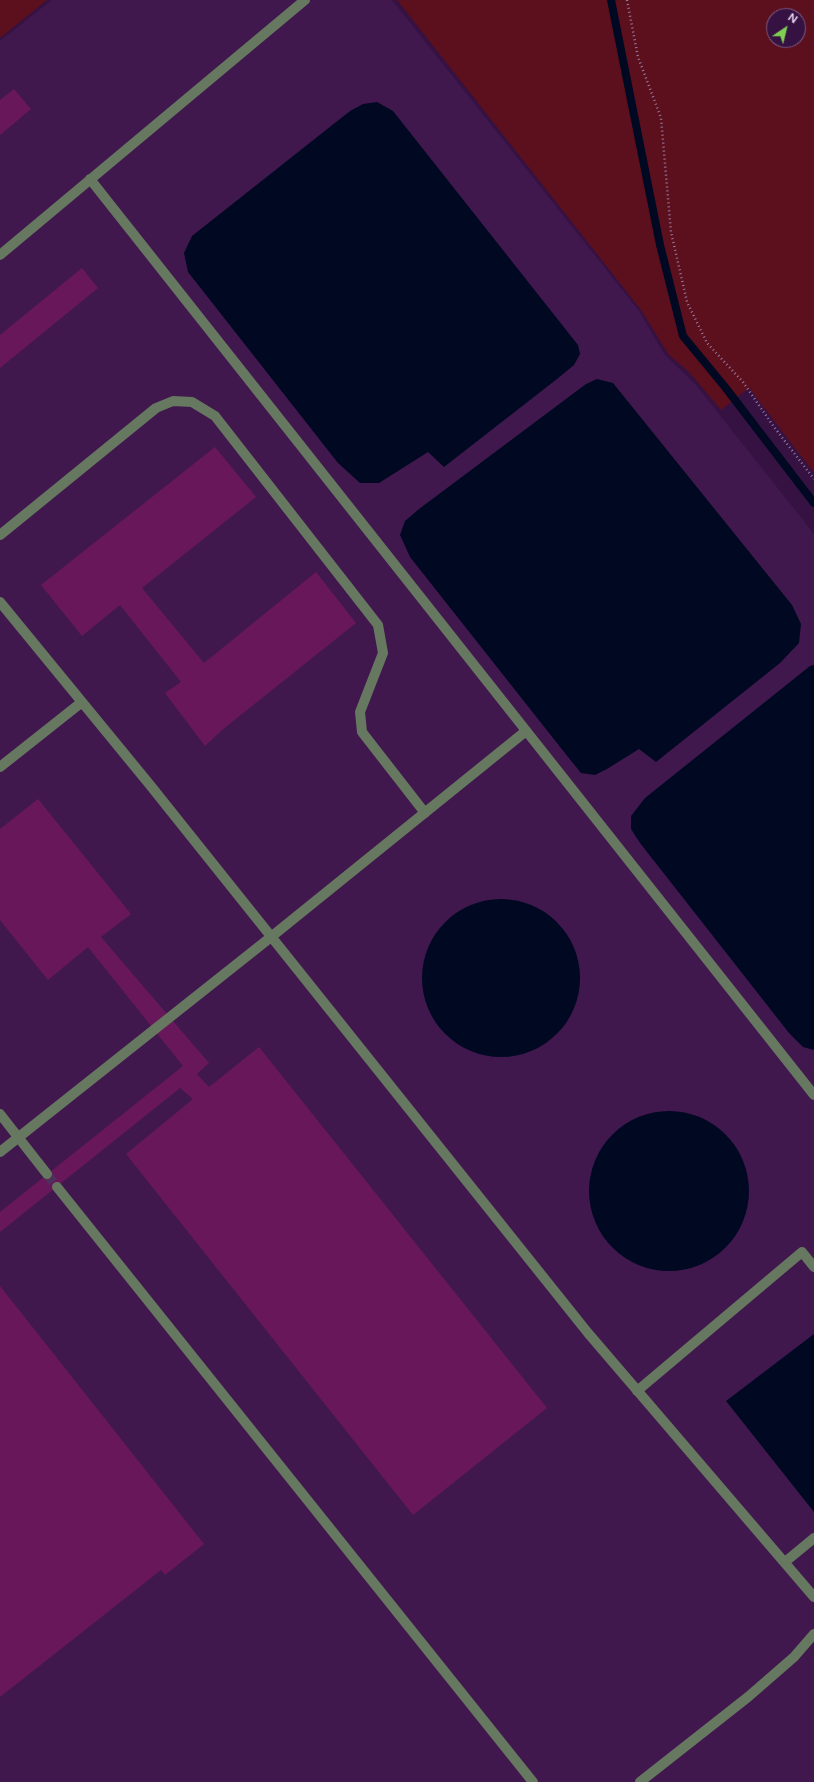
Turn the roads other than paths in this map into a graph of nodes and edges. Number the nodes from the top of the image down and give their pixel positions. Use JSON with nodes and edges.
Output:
{"nodes":[{"id":1,"x":305,"y":0,"type":"edge"},
{"id":2,"x":90,"y":179,"type":"junction"},
{"id":3,"x":0,"y":255,"type":"edge"},
{"id":4,"x":0,"y":535,"type":"edge"},
{"id":5,"x":0,"y":602,"type":"edge"},
{"id":6,"x":82,"y":702,"type":"junction"},
{"id":7,"x":526,"y":731,"type":"junction"},
{"id":8,"x":0,"y":767,"type":"edge"},
{"id":9,"x":425,"y":813,"type":"junction"},
{"id":10,"x":271,"y":937,"type":"junction"},
{"id":11,"x":814,"y":1094,"type":"edge"},
{"id":12,"x":0,"y":1114,"type":"edge"},
{"id":13,"x":19,"y":1137,"type":"junction"},
{"id":14,"x":0,"y":1152,"type":"edge"},
{"id":15,"x":47,"y":1174,"type":"tunnel mouth"},
{"id":16,"x":57,"y":1187,"type":"tunnel mouth"},
{"id":17,"x":814,"y":1267,"type":"edge"},
{"id":18,"x":637,"y":1391,"type":"junction"},
{"id":19,"x":814,"y":1538,"type":"edge"},
{"id":20,"x":784,"y":1562,"type":"junction"},
{"id":21,"x":814,"y":1597,"type":"edge"},
{"id":22,"x":814,"y":1634,"type":"edge"},
{"id":23,"x":533,"y":1782,"type":"edge"},
{"id":24,"x":640,"y":1782,"type":"edge"}],
"edges":[{"from":1,"to":2,"type":"lane"},
{"from":2,"to":3,"type":"lane"},
{"from":2,"to":7,"type":"lane"},
{"from":4,"to":9,"type":"lane"},
{"from":5,"to":6,"type":"lane"},
{"from":6,"to":8,"type":"lane"},
{"from":6,"to":10,"type":"lane"},
{"from":7,"to":9,"type":"lane"},
{"from":7,"to":11,"type":"lane"},
{"from":9,"to":10,"type":"lane"},
{"from":10,"to":13,"type":"lane"},
{"from":10,"to":18,"type":"lane"},
{"from":12,"to":13,"type":"lane"},
{"from":13,"to":14,"type":"lane"},
{"from":13,"to":15,"type":"lane"},
{"from":16,"to":23,"type":"lane"},
{"from":17,"to":18,"type":"lane"},
{"from":18,"to":20,"type":"lane"},
{"from":19,"to":20,"type":"lane"},
{"from":20,"to":21,"type":"lane"},
{"from":22,"to":24,"type":"lane"}]}
